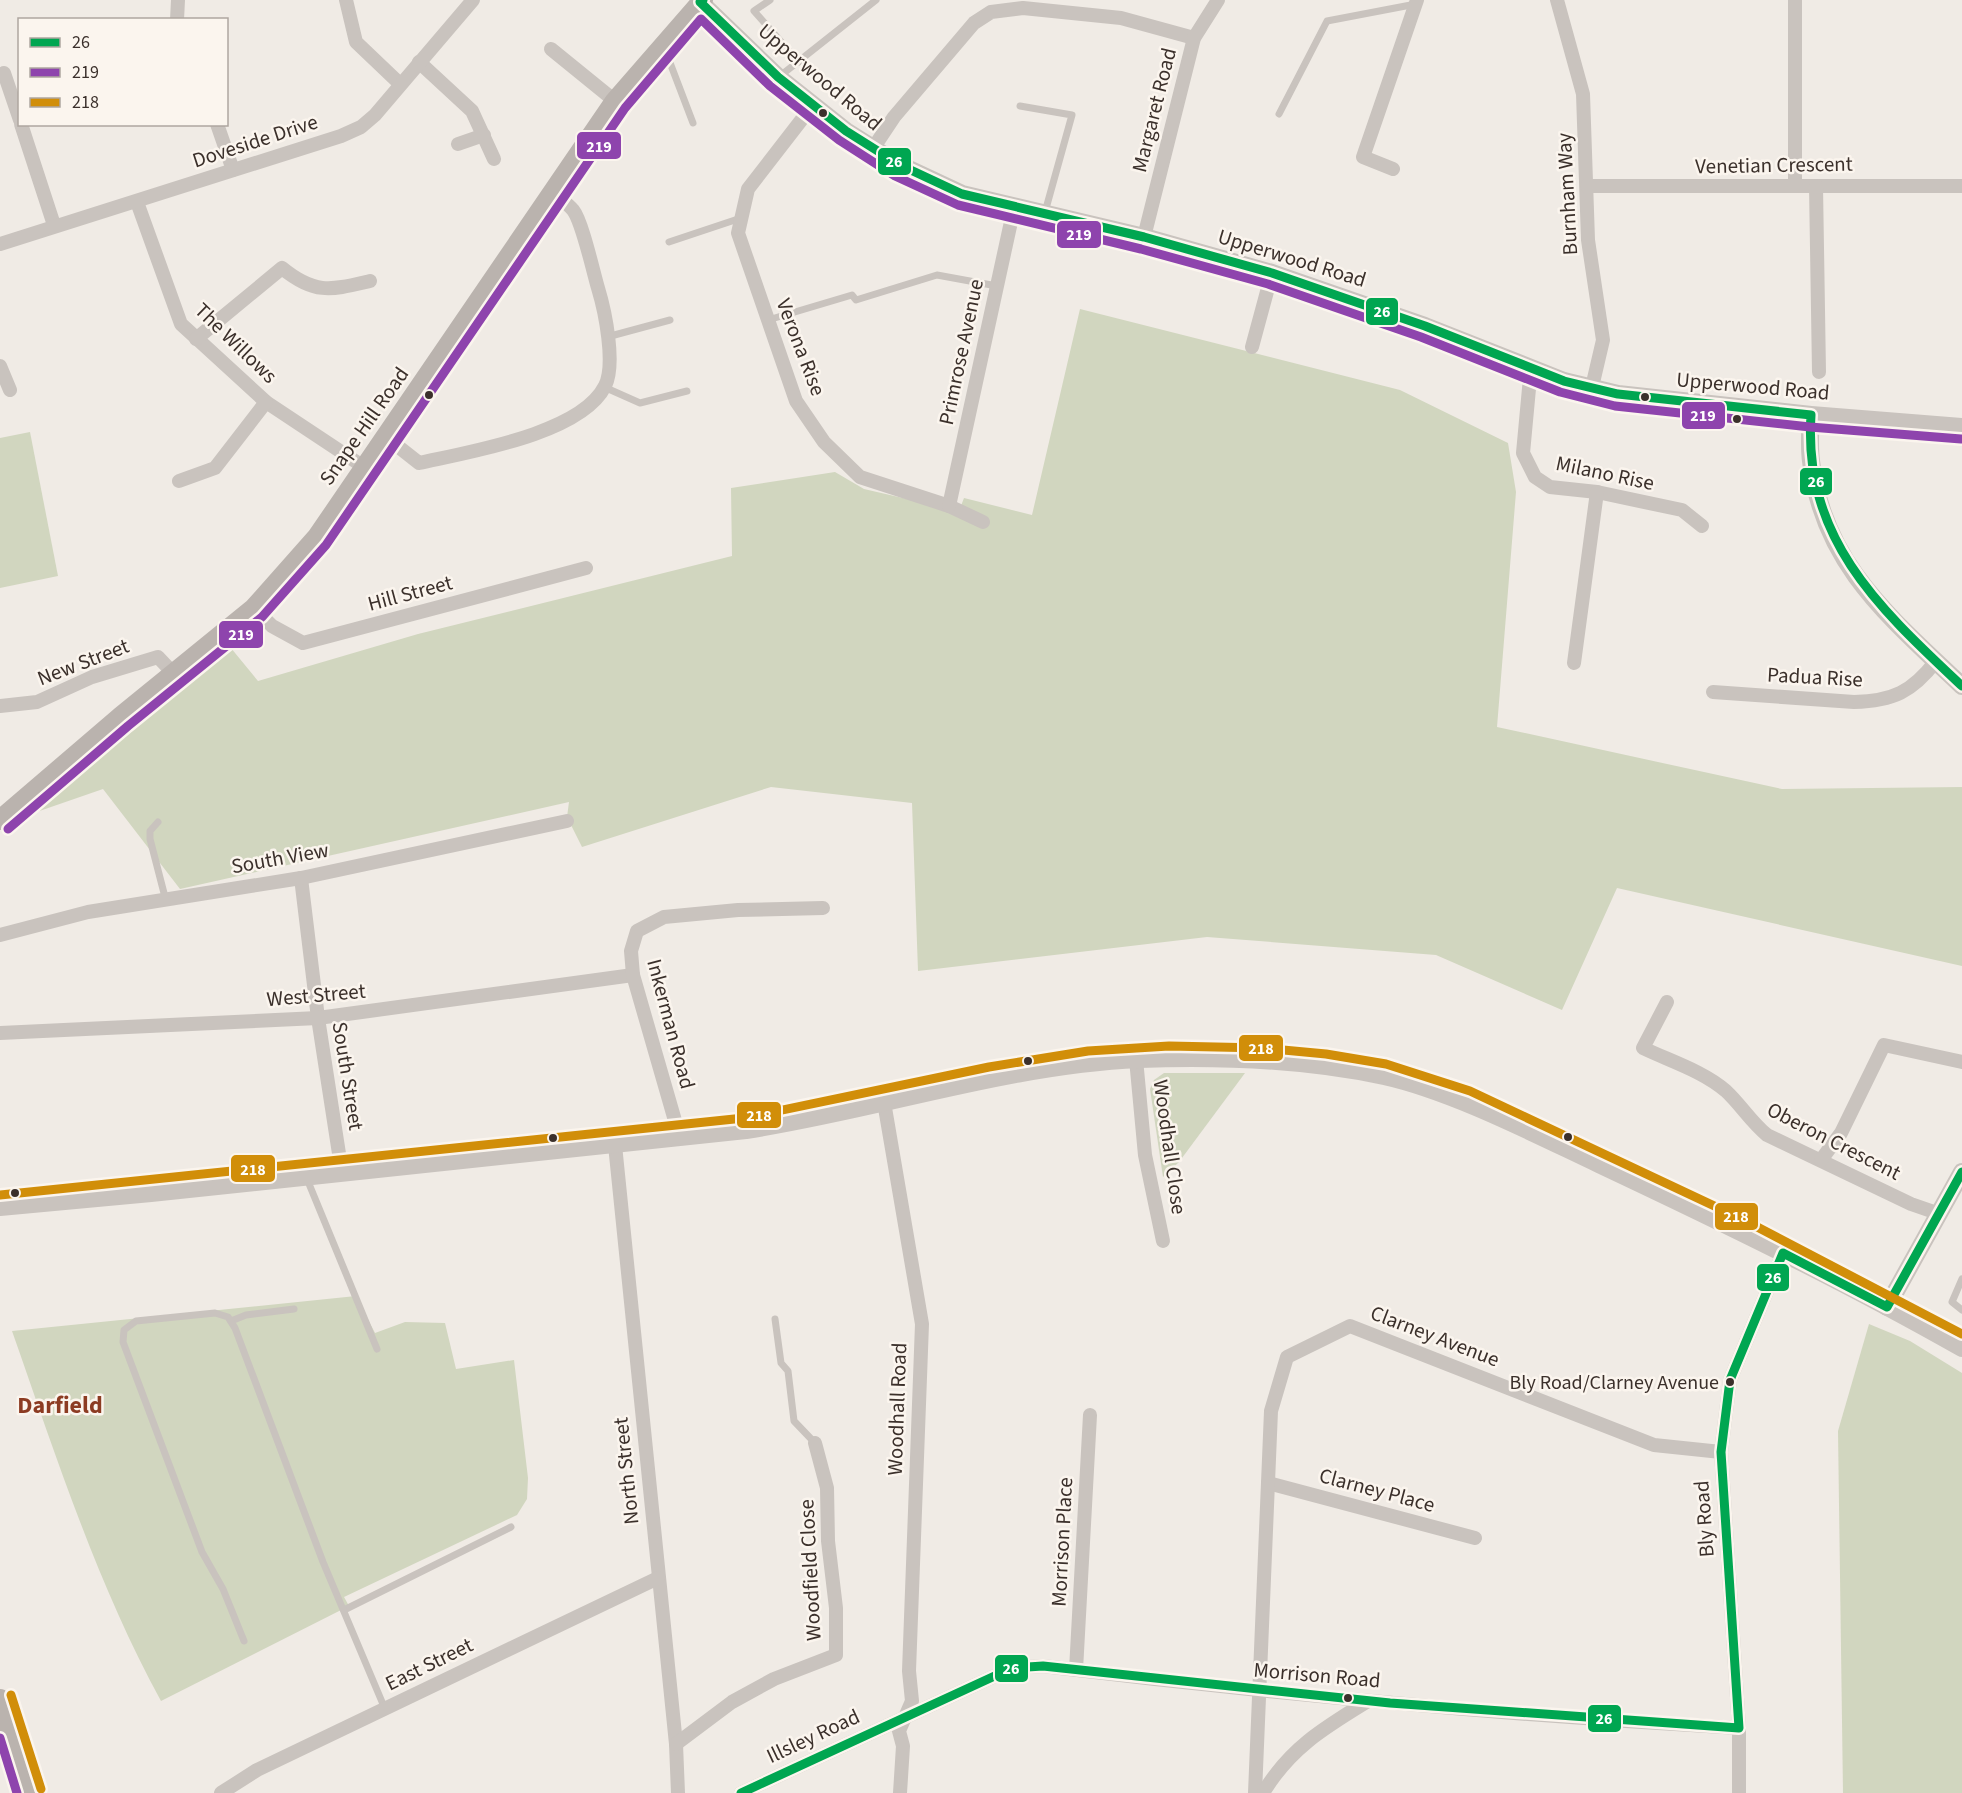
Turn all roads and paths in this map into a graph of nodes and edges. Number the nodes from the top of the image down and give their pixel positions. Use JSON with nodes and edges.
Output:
{"nodes":[{"id":1,"x":178,"y":0,"type":"edge"},
{"id":2,"x":346,"y":0,"type":"edge"},
{"id":3,"x":473,"y":0,"type":"edge"},
{"id":4,"x":770,"y":0,"type":"edge"},
{"id":5,"x":876,"y":0,"type":"edge"},
{"id":6,"x":1218,"y":0,"type":"edge"},
{"id":7,"x":1557,"y":0,"type":"edge"},
{"id":8,"x":1795,"y":0,"type":"edge"},
{"id":9,"x":701,"y":1,"type":"edge"},
{"id":10,"x":1416,"y":2,"type":"edge"},
{"id":11,"x":177,"y":18,"type":"edge"},
{"id":12,"x":1194,"y":38,"type":"junction"},
{"id":13,"x":664,"y":44,"type":"junction"},
{"id":14,"x":551,"y":49,"type":"dead end"},
{"id":15,"x":419,"y":62,"type":"junction"},
{"id":16,"x":799,"y":62,"type":"junction"},
{"id":17,"x":4,"y":73,"type":"dead end"},
{"id":18,"x":778,"y":77,"type":"junction"},
{"id":19,"x":399,"y":83,"type":"junction"},
{"id":20,"x":615,"y":101,"type":"junction"},
{"id":21,"x":813,"y":105,"type":"junction"},
{"id":22,"x":1020,"y":106,"type":"dead end"},
{"id":23,"x":18,"y":114,"type":"edge"},
{"id":24,"x":1280,"y":114,"type":"dead end"},
{"id":25,"x":693,"y":123,"type":"dead end"},
{"id":26,"x":22,"y":126,"type":"edge"},
{"id":27,"x":219,"y":126,"type":"edge"},
{"id":28,"x":483,"y":135,"type":"junction"},
{"id":29,"x":458,"y":144,"type":"dead end"},
{"id":30,"x":872,"y":150,"type":"junction"},
{"id":31,"x":494,"y":159,"type":"dead end"},
{"id":32,"x":1393,"y":169,"type":"dead end"},
{"id":33,"x":233,"y":170,"type":"junction"},
{"id":34,"x":1795,"y":184,"type":"junction"},
{"id":35,"x":1587,"y":186,"type":"junction"},
{"id":36,"x":1816,"y":186,"type":"junction"},
{"id":37,"x":1962,"y":186,"type":"edge"},
{"id":38,"x":552,"y":192,"type":"junction"},
{"id":39,"x":137,"y":202,"type":"junction"},
{"id":40,"x":1014,"y":208,"type":"junction"},
{"id":41,"x":1045,"y":215,"type":"junction"},
{"id":42,"x":741,"y":218,"type":"junction"},
{"id":43,"x":54,"y":225,"type":"junction"},
{"id":44,"x":1144,"y":237,"type":"junction"},
{"id":45,"x":669,"y":242,"type":"dead end"},
{"id":46,"x":0,"y":244,"type":"edge"},
{"id":47,"x":1272,"y":273,"type":"junction"},
{"id":48,"x":370,"y":281,"type":"dead end"},
{"id":49,"x":997,"y":286,"type":"junction"},
{"id":50,"x":670,"y":320,"type":"dead end"},
{"id":51,"x":768,"y":320,"type":"junction"},
{"id":52,"x":607,"y":337,"type":"junction"},
{"id":53,"x":196,"y":339,"type":"junction"},
{"id":54,"x":1252,"y":347,"type":"dead end"},
{"id":55,"x":0,"y":366,"type":"edge"},
{"id":56,"x":1531,"y":368,"type":"junction"},
{"id":57,"x":1819,"y":372,"type":"dead end"},
{"id":58,"x":604,"y":387,"type":"junction"},
{"id":59,"x":1592,"y":387,"type":"junction"},
{"id":60,"x":10,"y":390,"type":"dead end"},
{"id":61,"x":687,"y":391,"type":"dead end"},
{"id":62,"x":266,"y":402,"type":"junction"},
{"id":63,"x":1810,"y":415,"type":"junction"},
{"id":64,"x":1962,"y":427,"type":"edge"},
{"id":65,"x":386,"y":437,"type":"junction"},
{"id":66,"x":364,"y":467,"type":"junction"},
{"id":67,"x":179,"y":481,"type":"dead end"},
{"id":68,"x":1597,"y":492,"type":"junction"},
{"id":69,"x":949,"y":506,"type":"junction"},
{"id":70,"x":983,"y":522,"type":"dead end"},
{"id":71,"x":1702,"y":526,"type":"dead end"},
{"id":72,"x":586,"y":568,"type":"dead end"},
{"id":73,"x":254,"y":608,"type":"junction"},
{"id":74,"x":1936,"y":661,"type":"junction"},
{"id":75,"x":1574,"y":663,"type":"dead end"},
{"id":76,"x":174,"y":674,"type":"junction"},
{"id":77,"x":1962,"y":686,"type":"edge"},
{"id":78,"x":1713,"y":692,"type":"dead end"},
{"id":79,"x":0,"y":706,"type":"edge"},
{"id":80,"x":0,"y":820,"type":"edge"},
{"id":81,"x":567,"y":821,"type":"dead end"},
{"id":82,"x":158,"y":822,"type":"dead end"},
{"id":83,"x":301,"y":878,"type":"junction"},
{"id":84,"x":165,"y":897,"type":"junction"},
{"id":85,"x":823,"y":908,"type":"dead end"},
{"id":86,"x":0,"y":935,"type":"edge"},
{"id":87,"x":633,"y":975,"type":"junction"},
{"id":88,"x":1667,"y":1002,"type":"dead end"},
{"id":89,"x":318,"y":1018,"type":"junction"},
{"id":90,"x":0,"y":1032,"type":"edge"},
{"id":91,"x":1137,"y":1059,"type":"junction"},
{"id":92,"x":1962,"y":1062,"type":"edge"},
{"id":93,"x":884,"y":1102,"type":"junction"},
{"id":94,"x":680,"y":1138,"type":"junction"},
{"id":95,"x":615,"y":1145,"type":"junction"},
{"id":96,"x":1821,"y":1160,"type":"junction"},
{"id":97,"x":342,"y":1173,"type":"junction"},
{"id":98,"x":1961,"y":1174,"type":"edge"},
{"id":99,"x":306,"y":1177,"type":"junction"},
{"id":100,"x":0,"y":1207,"type":"edge"},
{"id":101,"x":1937,"y":1213,"type":"junction"},
{"id":102,"x":1163,"y":1241,"type":"dead end"},
{"id":103,"x":1783,"y":1253,"type":"junction"},
{"id":104,"x":1962,"y":1279,"type":"edge"},
{"id":105,"x":1887,"y":1307,"type":"junction"},
{"id":106,"x":294,"y":1309,"type":"dead end"},
{"id":107,"x":1962,"y":1311,"type":"edge"},
{"id":108,"x":775,"y":1319,"type":"dead end"},
{"id":109,"x":231,"y":1321,"type":"junction"},
{"id":110,"x":377,"y":1348,"type":"dead end"},
{"id":111,"x":1962,"y":1348,"type":"edge"},
{"id":112,"x":1089,"y":1415,"type":"dead end"},
{"id":113,"x":814,"y":1443,"type":"joint"},
{"id":114,"x":1721,"y":1452,"type":"junction"},
{"id":115,"x":1268,"y":1483,"type":"junction"},
{"id":116,"x":511,"y":1527,"type":"dead end"},
{"id":117,"x":1475,"y":1538,"type":"dead end"},
{"id":118,"x":658,"y":1578,"type":"junction"},
{"id":119,"x":344,"y":1610,"type":"junction"},
{"id":120,"x":244,"y":1641,"type":"dead end"},
{"id":121,"x":1076,"y":1670,"type":"junction"},
{"id":122,"x":1259,"y":1692,"type":"junction"},
{"id":123,"x":0,"y":1699,"type":"edge"},
{"id":124,"x":1368,"y":1701,"type":"junction"},
{"id":125,"x":385,"y":1709,"type":"junction"},
{"id":126,"x":903,"y":1718,"type":"junction"},
{"id":127,"x":1739,"y":1728,"type":"junction"},
{"id":128,"x":676,"y":1744,"type":"junction"},
{"id":129,"x":30,"y":1793,"type":"edge"},
{"id":130,"x":222,"y":1793,"type":"edge"},
{"id":131,"x":678,"y":1793,"type":"edge"},
{"id":132,"x":741,"y":1793,"type":"edge"},
{"id":133,"x":900,"y":1793,"type":"edge"},
{"id":134,"x":1255,"y":1793,"type":"edge"},
{"id":135,"x":1263,"y":1793,"type":"edge"},
{"id":136,"x":1739,"y":1793,"type":"edge"}],
"edges":[{"from":1,"to":11,"type":"street"},
{"from":2,"to":19,"type":"street"},
{"from":3,"to":15,"type":"street","name":"Doveside Drive"},
{"from":4,"to":16,"type":"lane"},
{"from":5,"to":16,"type":"lane"},
{"from":6,"to":12,"type":"street","name":"Margaret Road"},
{"from":7,"to":35,"type":"street","name":"Burnham Way"},
{"from":8,"to":34,"type":"street"},
{"from":9,"to":13,"type":"main road","name":"Snape Hill Road"},
{"from":9,"to":18,"type":"street","name":"Upperwood Road"},
{"from":10,"to":24,"type":"lane"},
{"from":10,"to":32,"type":"street"},
{"from":12,"to":30,"type":"street"},
{"from":12,"to":44,"type":"street","name":"Margaret Road"},
{"from":13,"to":20,"type":"main road","name":"Snape Hill Road"},
{"from":13,"to":25,"type":"lane"},
{"from":14,"to":20,"type":"street"},
{"from":15,"to":19,"type":"street","name":"Doveside Drive"},
{"from":15,"to":28,"type":"street"},
{"from":16,"to":18,"type":"lane"},
{"from":17,"to":23,"type":"street"},
{"from":18,"to":21,"type":"street","name":"Upperwood Road"},
{"from":19,"to":33,"type":"street","name":"Doveside Drive"},
{"from":20,"to":38,"type":"main road","name":"Snape Hill Road"},
{"from":21,"to":30,"type":"street","name":"Upperwood Road"},
{"from":21,"to":42,"type":"street","name":"Verona Rise"},
{"from":22,"to":41,"type":"lane"},
{"from":26,"to":43,"type":"street"},
{"from":27,"to":33,"type":"street"},
{"from":28,"to":29,"type":"street"},
{"from":28,"to":31,"type":"street"},
{"from":30,"to":40,"type":"street","name":"Upperwood Road"},
{"from":33,"to":39,"type":"street","name":"Doveside Drive"},
{"from":34,"to":35,"type":"street","name":"Venetian Crescent"},
{"from":34,"to":36,"type":"street","name":"Venetian Crescent"},
{"from":35,"to":59,"type":"street","name":"Burnham Way"},
{"from":36,"to":37,"type":"street","name":"Venetian Crescent"},
{"from":36,"to":57,"type":"street"},
{"from":38,"to":52,"type":"street"},
{"from":38,"to":65,"type":"main road","name":"Snape Hill Road"},
{"from":39,"to":43,"type":"street","name":"Doveside Drive"},
{"from":39,"to":53,"type":"street","name":"The Willows"},
{"from":40,"to":41,"type":"street","name":"Upperwood Road"},
{"from":40,"to":49,"type":"street","name":"Primrose Avenue"},
{"from":41,"to":44,"type":"street","name":"Upperwood Road"},
{"from":42,"to":45,"type":"lane"},
{"from":42,"to":51,"type":"street","name":"Verona Rise"},
{"from":43,"to":46,"type":"street","name":"Doveside Drive"},
{"from":44,"to":47,"type":"street","name":"Upperwood Road"},
{"from":47,"to":54,"type":"street"},
{"from":47,"to":56,"type":"street","name":"Upperwood Road"},
{"from":48,"to":53,"type":"street"},
{"from":49,"to":51,"type":"lane"},
{"from":49,"to":69,"type":"street","name":"Primrose Avenue"},
{"from":50,"to":52,"type":"lane"},
{"from":51,"to":69,"type":"street","name":"Verona Rise"},
{"from":52,"to":58,"type":"street"},
{"from":53,"to":62,"type":"street","name":"The Willows"},
{"from":55,"to":60,"type":"street"},
{"from":56,"to":59,"type":"street","name":"Upperwood Road"},
{"from":56,"to":68,"type":"street","name":"Milano Rise"},
{"from":58,"to":61,"type":"lane"},
{"from":58,"to":65,"type":"street"},
{"from":59,"to":63,"type":"street","name":"Upperwood Road"},
{"from":62,"to":66,"type":"street","name":"The Willows"},
{"from":62,"to":67,"type":"street"},
{"from":63,"to":64,"type":"street","name":"Upperwood Road"},
{"from":63,"to":74,"type":"street"},
{"from":65,"to":66,"type":"main road","name":"Snape Hill Road"},
{"from":66,"to":73,"type":"main road","name":"Snape Hill Road"},
{"from":68,"to":71,"type":"street","name":"Milano Rise"},
{"from":68,"to":75,"type":"street"},
{"from":69,"to":70,"type":"street","name":"Verona Rise"},
{"from":72,"to":73,"type":"street","name":"Hill Street"},
{"from":73,"to":76,"type":"main road","name":"Snape Hill Road"},
{"from":74,"to":77,"type":"street"},
{"from":74,"to":78,"type":"street","name":"Padua Rise"},
{"from":76,"to":79,"type":"street","name":"New Street"},
{"from":76,"to":80,"type":"main road","name":"Snape Hill Road"},
{"from":81,"to":83,"type":"street","name":"South View"},
{"from":82,"to":84,"type":"lane"},
{"from":83,"to":84,"type":"street","name":"South View"},
{"from":83,"to":89,"type":"street","name":"South Street"},
{"from":84,"to":86,"type":"street","name":"South View"},
{"from":85,"to":87,"type":"street","name":"Inkerman Road"},
{"from":87,"to":89,"type":"street","name":"West Street"},
{"from":87,"to":94,"type":"street","name":"Inkerman Road"},
{"from":88,"to":96,"type":"street","name":"Oberon Crescent"},
{"from":89,"to":90,"type":"street","name":"West Street"},
{"from":89,"to":97,"type":"street","name":"South Street"},
{"from":91,"to":93,"type":"street"},
{"from":91,"to":102,"type":"street","name":"Woodhall Close"},
{"from":91,"to":103,"type":"street"},
{"from":92,"to":96,"type":"street"},
{"from":93,"to":94,"type":"street"},
{"from":93,"to":126,"type":"street","name":"Woodhall Road"},
{"from":94,"to":95,"type":"street"},
{"from":95,"to":97,"type":"street"},
{"from":95,"to":118,"type":"street","name":"North Street"},
{"from":96,"to":101,"type":"street","name":"Oberon Crescent"},
{"from":97,"to":99,"type":"street"},
{"from":98,"to":101,"type":"street"},
{"from":99,"to":100,"type":"street"},
{"from":99,"to":110,"type":"lane"},
{"from":101,"to":105,"type":"street"},
{"from":103,"to":105,"type":"street"},
{"from":103,"to":114,"type":"street","name":"Bly Road"},
{"from":104,"to":107,"type":"lane"},
{"from":105,"to":111,"type":"street"},
{"from":106,"to":109,"type":"lane"},
{"from":108,"to":113,"type":"lane"},
{"from":109,"to":119,"type":"lane"},
{"from":109,"to":120,"type":"lane"},
{"from":112,"to":121,"type":"street","name":"Morrison Place"},
{"from":113,"to":128,"type":"street","name":"Woodfield Close"},
{"from":114,"to":115,"type":"street","name":"Clarney Avenue"},
{"from":114,"to":127,"type":"street","name":"Bly Road"},
{"from":115,"to":117,"type":"street","name":"Clarney Place"},
{"from":115,"to":122,"type":"street","name":"Clarney Avenue"},
{"from":116,"to":119,"type":"lane"},
{"from":118,"to":125,"type":"street","name":"East Street"},
{"from":118,"to":128,"type":"street","name":"North Street"},
{"from":119,"to":125,"type":"lane"},
{"from":121,"to":122,"type":"street","name":"Morrison Road"},
{"from":121,"to":126,"type":"street","name":"Morrison Road"},
{"from":122,"to":124,"type":"street","name":"Morrison Road"},
{"from":122,"to":134,"type":"street","name":"Clarney Avenue"},
{"from":123,"to":129,"type":"main road"},
{"from":124,"to":127,"type":"street","name":"Morrison Road"},
{"from":124,"to":135,"type":"street"},
{"from":125,"to":130,"type":"street","name":"East Street"},
{"from":126,"to":132,"type":"street","name":"Illsley Road"},
{"from":126,"to":133,"type":"street","name":"Woodhall Road"},
{"from":127,"to":136,"type":"street","name":"Bly Road"},
{"from":128,"to":131,"type":"street","name":"North Street"}]}
